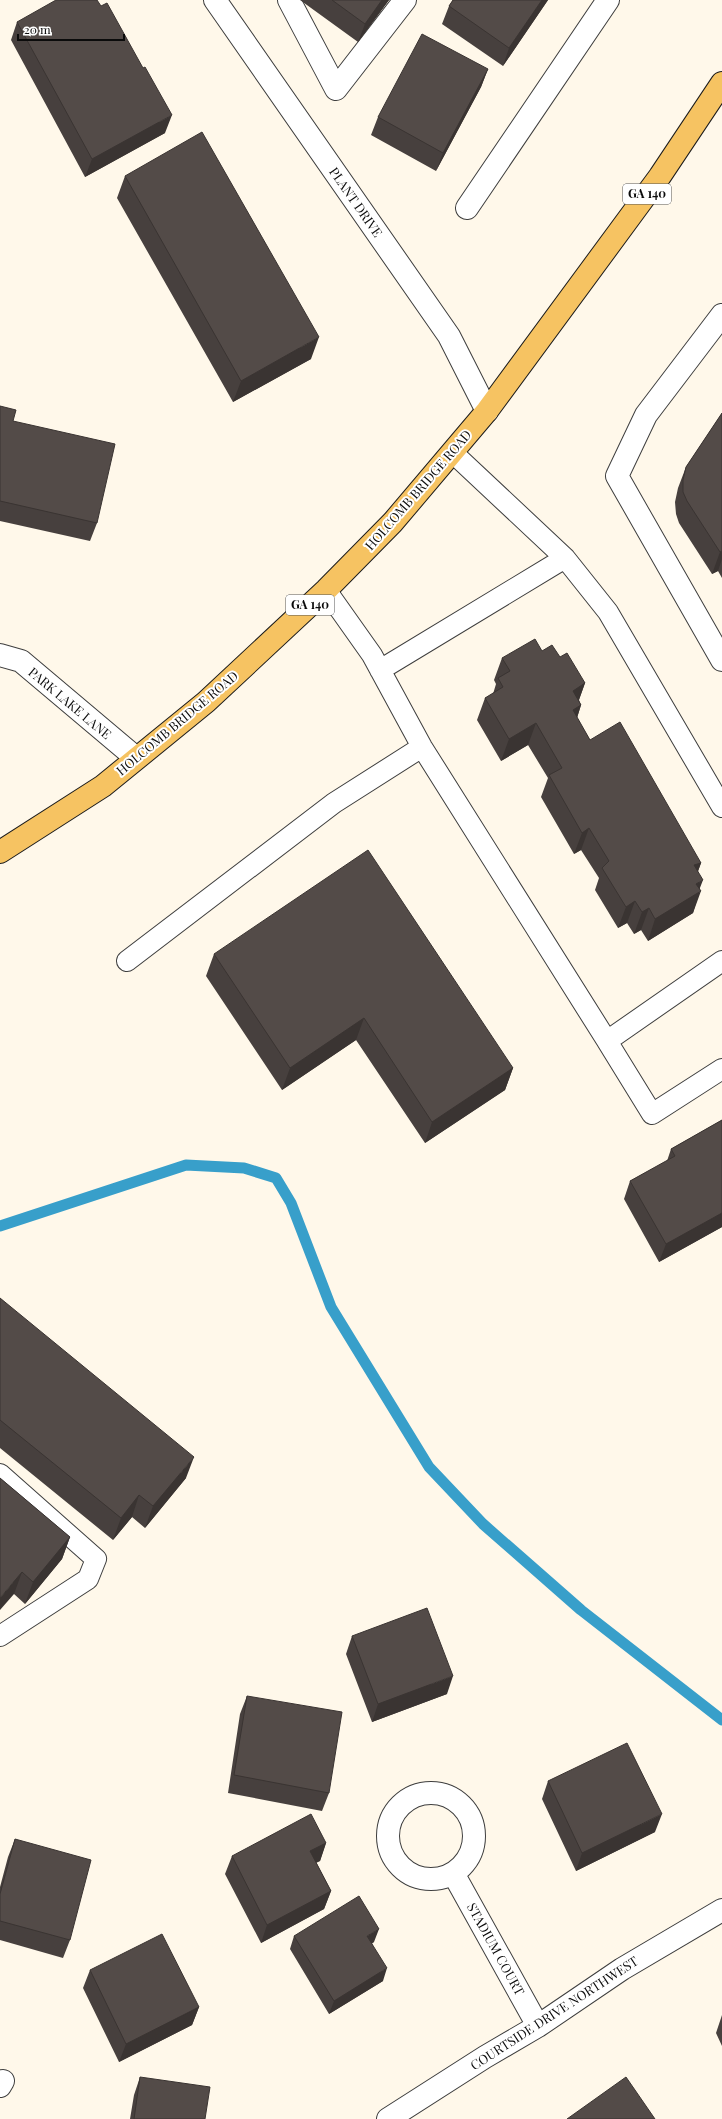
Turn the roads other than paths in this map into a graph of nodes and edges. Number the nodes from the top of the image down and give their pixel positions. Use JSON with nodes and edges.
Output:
{"nodes":[{"id":1,"x":215,"y":0,"type":"edge"},
{"id":2,"x":289,"y":0,"type":"edge"},
{"id":3,"x":406,"y":0,"type":"edge"},
{"id":4,"x":608,"y":0,"type":"edge"},
{"id":5,"x":722,"y":83,"type":"edge"},
{"id":6,"x":467,"y":208,"type":"dead end"},
{"id":7,"x":722,"y":315,"type":"edge"},
{"id":8,"x":487,"y":411,"type":"junction"},
{"id":9,"x":452,"y":452,"type":"junction"},
{"id":10,"x":565,"y":558,"type":"junction"},
{"id":11,"x":326,"y":590,"type":"junction"},
{"id":12,"x":0,"y":655,"type":"edge"},
{"id":13,"x":722,"y":660,"type":"edge"},
{"id":14,"x":380,"y":670,"type":"junction"},
{"id":15,"x":422,"y":747,"type":"junction"},
{"id":16,"x":136,"y":758,"type":"junction"},
{"id":17,"x":722,"y":807,"type":"edge"},
{"id":18,"x":0,"y":852,"type":"edge"},
{"id":19,"x":127,"y":961,"type":"dead end"},
{"id":20,"x":722,"y":961,"type":"edge"},
{"id":21,"x":607,"y":1040,"type":"junction"},
{"id":22,"x":722,"y":1069,"type":"edge"},
{"id":23,"x":0,"y":1474,"type":"edge"},
{"id":24,"x":0,"y":1636,"type":"edge"},
{"id":25,"x":453,"y":1873,"type":"dead end"},
{"id":26,"x":722,"y":1910,"type":"edge"},
{"id":27,"x":538,"y":2026,"type":"junction"},
{"id":28,"x":388,"y":2119,"type":"edge"}],
"edges":[{"from":1,"to":8,"type":"street","name":"PLANT DRIVE"},
{"from":2,"to":3,"type":"street"},
{"from":4,"to":6,"type":"street"},
{"from":5,"to":8,"type":"main road","name":"HOLCOMB BRIDGE ROAD","number":"GA 140"},
{"from":7,"to":13,"type":"street"},
{"from":8,"to":9,"type":"main road","name":"HOLCOMB BRIDGE ROAD","number":"GA 140"},
{"from":9,"to":10,"type":"lane"},
{"from":9,"to":11,"type":"main road","name":"HOLCOMB BRIDGE ROAD","number":"GA 140"},
{"from":10,"to":14,"type":"lane"},
{"from":10,"to":17,"type":"lane"},
{"from":11,"to":14,"type":"lane"},
{"from":11,"to":16,"type":"main road","name":"HOLCOMB BRIDGE ROAD","number":"GA 140"},
{"from":12,"to":16,"type":"street","name":"PARK LAKE LANE"},
{"from":14,"to":15,"type":"lane"},
{"from":15,"to":19,"type":"lane"},
{"from":15,"to":21,"type":"lane"},
{"from":16,"to":18,"type":"main road","name":"HOLCOMB BRIDGE ROAD","number":"GA 140"},
{"from":20,"to":21,"type":"lane"},
{"from":21,"to":22,"type":"lane"},
{"from":23,"to":24,"type":"lane"},
{"from":25,"to":27,"type":"street","name":"STADIUM COURT"},
{"from":26,"to":27,"type":"street","name":"COURTSIDE DRIVE NORTHWEST"},
{"from":27,"to":28,"type":"street","name":"COURTSIDE DRIVE NORTHWEST"}]}
